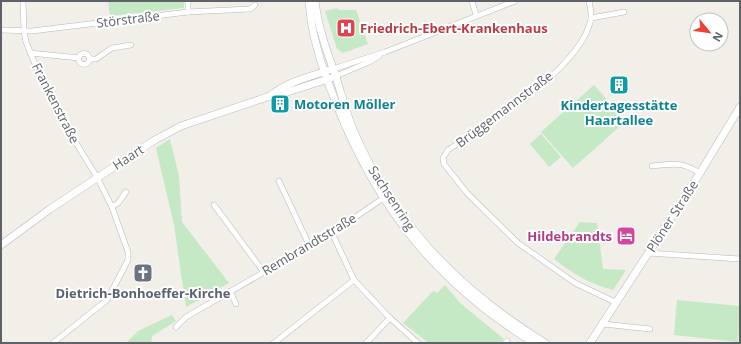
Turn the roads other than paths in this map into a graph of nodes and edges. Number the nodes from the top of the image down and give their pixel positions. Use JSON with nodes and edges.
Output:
{"nodes":[{"id":1,"x":23,"y":1,"type":"edge"},
{"id":2,"x":188,"y":1,"type":"edge"},
{"id":3,"x":309,"y":1,"type":"edge"},
{"id":4,"x":315,"y":1,"type":"edge"},
{"id":5,"x":472,"y":1,"type":"edge"},
{"id":6,"x":516,"y":1,"type":"edge"},
{"id":7,"x":589,"y":1,"type":"edge"},
{"id":8,"x":254,"y":5,"type":"dead end"},
{"id":9,"x":188,"y":12,"type":"junction"},
{"id":10,"x":624,"y":12,"type":"dead end"},
{"id":11,"x":476,"y":15,"type":"junction"},
{"id":12,"x":591,"y":18,"type":"junction"},
{"id":13,"x":1,"y":30,"type":"edge"},
{"id":14,"x":24,"y":30,"type":"junction"},
{"id":15,"x":131,"y":45,"type":"dead end"},
{"id":16,"x":30,"y":53,"type":"junction"},
{"id":17,"x":320,"y":59,"type":"junction"},
{"id":18,"x":334,"y":72,"type":"junction"},
{"id":19,"x":326,"y":75,"type":"junction"},
{"id":20,"x":302,"y":79,"type":"junction"},
{"id":21,"x":270,"y":96,"type":"junction"},
{"id":22,"x":740,"y":107,"type":"edge"},
{"id":23,"x":652,"y":166,"type":"dead end"},
{"id":24,"x":700,"y":173,"type":"junction"},
{"id":25,"x":97,"y":178,"type":"junction"},
{"id":26,"x":279,"y":181,"type":"dead end"},
{"id":27,"x":126,"y":192,"type":"dead end"},
{"id":28,"x":385,"y":196,"type":"junction"},
{"id":29,"x":214,"y":204,"type":"dead end"},
{"id":30,"x":112,"y":207,"type":"junction"},
{"id":31,"x":332,"y":232,"type":"junction"},
{"id":32,"x":1,"y":245,"type":"edge"},
{"id":33,"x":309,"y":245,"type":"junction"},
{"id":34,"x":648,"y":253,"type":"junction"},
{"id":35,"x":740,"y":259,"type":"edge"},
{"id":36,"x":263,"y":271,"type":"junction"},
{"id":37,"x":354,"y":280,"type":"junction"},
{"id":38,"x":230,"y":291,"type":"junction"},
{"id":39,"x":617,"y":303,"type":"junction"},
{"id":40,"x":236,"y":304,"type":"dead end"},
{"id":41,"x":390,"y":318,"type":"junction"},
{"id":42,"x":603,"y":324,"type":"junction"},
{"id":43,"x":176,"y":327,"type":"dead end"},
{"id":44,"x":650,"y":329,"type":"dead end"},
{"id":45,"x":53,"y":343,"type":"edge"},
{"id":46,"x":274,"y":343,"type":"edge"},
{"id":47,"x":366,"y":343,"type":"edge"},
{"id":48,"x":418,"y":343,"type":"edge"},
{"id":49,"x":534,"y":343,"type":"edge"},
{"id":50,"x":545,"y":343,"type":"edge"},
{"id":51,"x":590,"y":343,"type":"edge"}],
"edges":[{"from":1,"to":14,"type":"street","name":"Frankenstraße"},
{"from":2,"to":9,"type":"street"},
{"from":3,"to":17,"type":"main road","name":"Sachsenring"},
{"from":4,"to":18,"type":"main road","name":"Sachsenring"},
{"from":5,"to":11,"type":"street"},
{"from":6,"to":11,"type":"street","name":"Haart"},
{"from":7,"to":12,"type":"street","name":"Brüggemannstraße"},
{"from":8,"to":9,"type":"street","name":"Störstraße"},
{"from":9,"to":14,"type":"street","name":"Störstraße"},
{"from":10,"to":12,"type":"street"},
{"from":11,"to":18,"type":"street","name":"Haart"},
{"from":12,"to":39,"type":"street","name":"Brüggemannstraße"},
{"from":13,"to":14,"type":"street","name":"Störstraße"},
{"from":14,"to":16,"type":"street","name":"Frankenstraße"},
{"from":15,"to":16,"type":"street"},
{"from":16,"to":25,"type":"street","name":"Frankenstraße"},
{"from":17,"to":19,"type":"main road","name":"Sachsenring"},
{"from":17,"to":20,"type":"main road"},
{"from":18,"to":19,"type":"main road","name":"Haart"},
{"from":18,"to":28,"type":"main road","name":"Sachsenring"},
{"from":19,"to":20,"type":"main road","name":"Haart"},
{"from":19,"to":21,"type":"main road","name":"Haart"},
{"from":19,"to":28,"type":"main road","name":"Sachsenring"},
{"from":20,"to":21,"type":"main road","name":"Haart"},
{"from":21,"to":25,"type":"main road","name":"Haart"},
{"from":22,"to":24,"type":"main road","name":"Plöner Straße"},
{"from":23,"to":24,"type":"street"},
{"from":24,"to":34,"type":"main road","name":"Plöner Straße"},
{"from":25,"to":30,"type":"street","name":"Frankenstraße"},
{"from":25,"to":32,"type":"main road","name":"Haart"},
{"from":26,"to":33,"type":"street"},
{"from":27,"to":30,"type":"street"},
{"from":28,"to":31,"type":"street","name":"Rembrandtstraße"},
{"from":28,"to":49,"type":"main road","name":"Sachsenring"},
{"from":28,"to":50,"type":"main road","name":"Sachsenring"},
{"from":29,"to":36,"type":"street"},
{"from":30,"to":45,"type":"street","name":"Frankenstraße"},
{"from":31,"to":33,"type":"street","name":"Rembrandtstraße"},
{"from":31,"to":37,"type":"street"},
{"from":33,"to":36,"type":"street","name":"Rembrandtstraße"},
{"from":34,"to":35,"type":"street"},
{"from":34,"to":39,"type":"main road","name":"Plöner Straße"},
{"from":36,"to":38,"type":"street","name":"Rembrandtstraße"},
{"from":37,"to":41,"type":"street"},
{"from":37,"to":46,"type":"street"},
{"from":38,"to":40,"type":"street"},
{"from":38,"to":43,"type":"street","name":"Rembrandtstraße"},
{"from":39,"to":42,"type":"main road","name":"Plöner Straße"},
{"from":41,"to":47,"type":"street"},
{"from":41,"to":48,"type":"street"},
{"from":42,"to":44,"type":"street"},
{"from":42,"to":51,"type":"main road","name":"Plöner Straße"}]}
